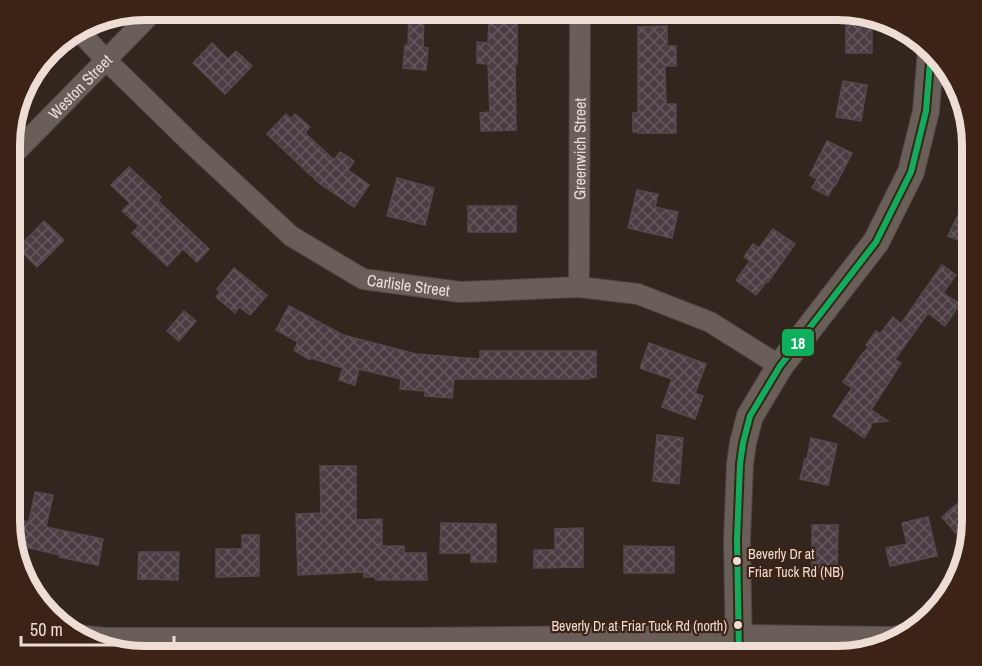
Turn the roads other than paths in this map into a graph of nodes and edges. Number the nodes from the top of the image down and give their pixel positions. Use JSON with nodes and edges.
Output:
{"nodes":[{"id":1,"x":145,"y":20,"type":"edge"},
{"id":2,"x":580,"y":20,"type":"edge"},
{"id":3,"x":83,"y":35,"type":"edge"},
{"id":4,"x":106,"y":60,"type":"junction"},
{"id":5,"x":930,"y":61,"type":"edge"},
{"id":6,"x":20,"y":148,"type":"edge"},
{"id":7,"x":579,"y":287,"type":"junction"},
{"id":8,"x":780,"y":366,"type":"junction"},
{"id":9,"x":95,"y":636,"type":"edge"},
{"id":10,"x":884,"y":637,"type":"edge"},
{"id":11,"x":739,"y":646,"type":"edge"}],
"edges":[{"from":1,"to":4,"type":"street","name":"Weston Street"},
{"from":2,"to":7,"type":"street","name":"Greenwich Street"},
{"from":3,"to":4,"type":"street","name":"Carlisle Street"},
{"from":4,"to":6,"type":"street","name":"Weston Street"},
{"from":4,"to":7,"type":"street","name":"Carlisle Street"},
{"from":5,"to":8,"type":"street"},
{"from":7,"to":8,"type":"street","name":"Carlisle Street"},
{"from":8,"to":11,"type":"street"},
{"from":9,"to":11,"type":"street"},
{"from":10,"to":11,"type":"street"}]}
